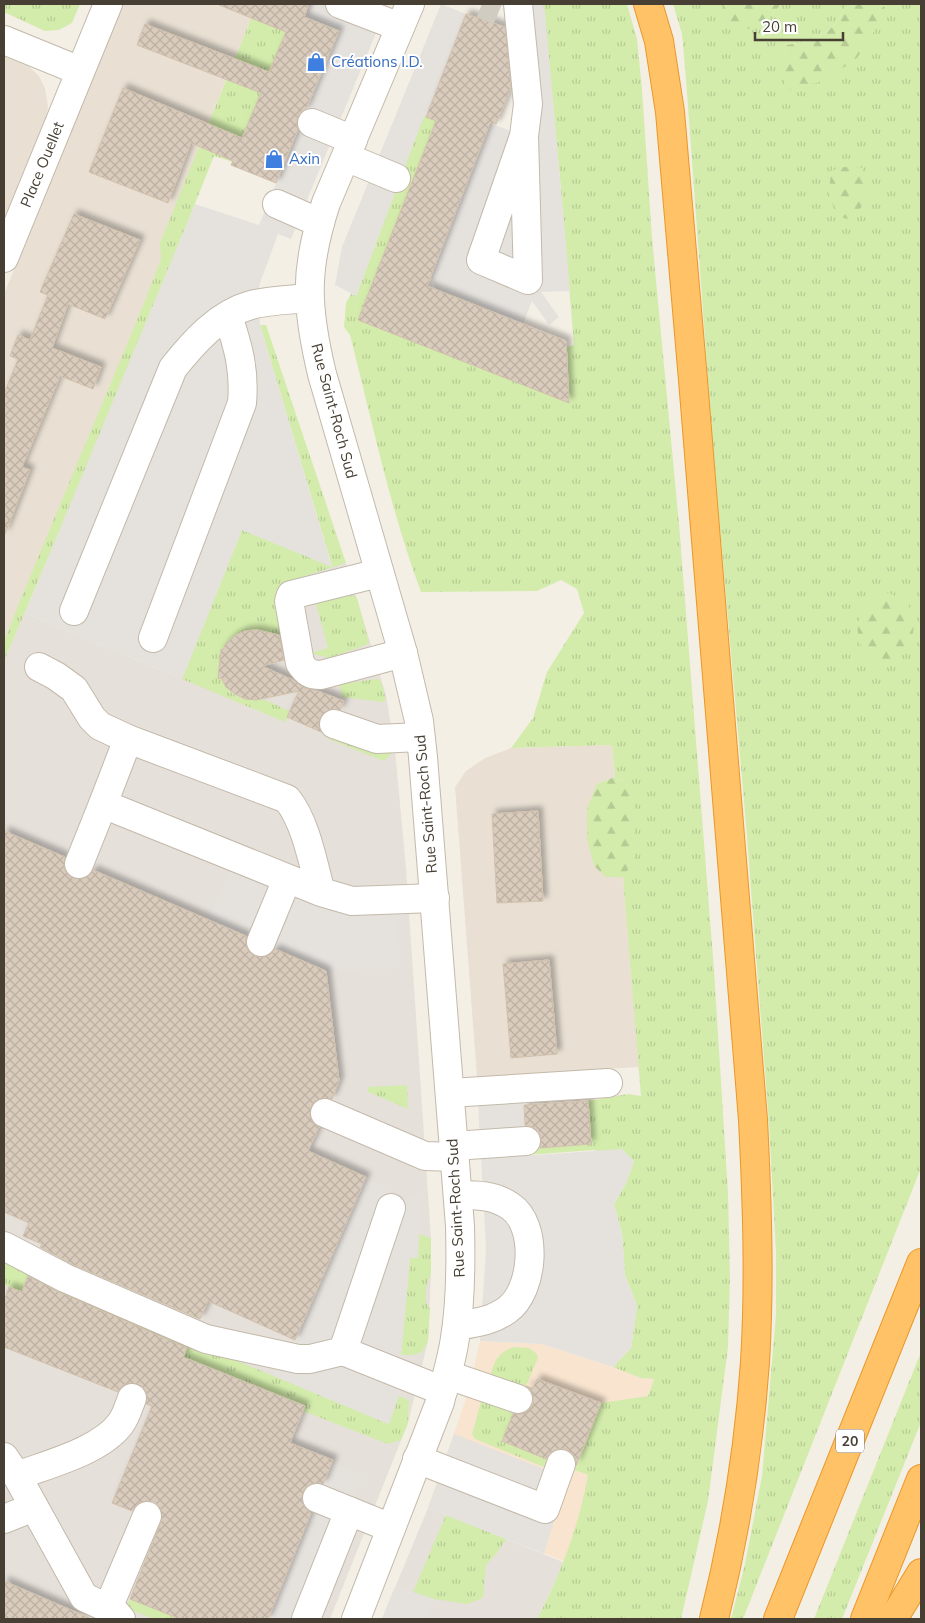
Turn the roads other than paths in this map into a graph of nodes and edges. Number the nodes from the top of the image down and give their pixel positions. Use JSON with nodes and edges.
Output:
{"nodes":[{"id":1,"x":108,"y":4,"type":"edge"},
{"id":2,"x":340,"y":4,"type":"edge"},
{"id":3,"x":648,"y":4,"type":"edge"},
{"id":4,"x":512,"y":12,"type":"edge"},
{"id":5,"x":405,"y":16,"type":"edge"},
{"id":6,"x":4,"y":40,"type":"edge"},
{"id":7,"x":80,"y":71,"type":"junction"},
{"id":8,"x":312,"y":123,"type":"dead end"},
{"id":9,"x":524,"y":136,"type":"dead end"},
{"id":10,"x":349,"y":148,"type":"junction"},
{"id":11,"x":396,"y":178,"type":"dead end"},
{"id":12,"x":277,"y":204,"type":"dead end"},
{"id":13,"x":320,"y":223,"type":"junction"},
{"id":14,"x":4,"y":258,"type":"edge"},
{"id":15,"x":309,"y":298,"type":"junction"},
{"id":16,"x":228,"y":316,"type":"junction"},
{"id":17,"x":379,"y":573,"type":"junction"},
{"id":18,"x":74,"y":611,"type":"dead end"},
{"id":19,"x":153,"y":638,"type":"dead end"},
{"id":20,"x":403,"y":653,"type":"junction"},
{"id":21,"x":39,"y":666,"type":"dead end"},
{"id":22,"x":334,"y":724,"type":"dead end"},
{"id":23,"x":420,"y":737,"type":"junction"},
{"id":24,"x":128,"y":739,"type":"junction"},
{"id":25,"x":103,"y":804,"type":"junction"},
{"id":26,"x":79,"y":864,"type":"dead end"},
{"id":27,"x":287,"y":879,"type":"junction"},
{"id":28,"x":321,"y":892,"type":"junction"},
{"id":29,"x":434,"y":898,"type":"junction"},
{"id":30,"x":261,"y":942,"type":"dead end"},
{"id":31,"x":608,"y":1083,"type":"dead end"},
{"id":32,"x":450,"y":1093,"type":"junction"},
{"id":33,"x":325,"y":1114,"type":"dead end"},
{"id":34,"x":526,"y":1141,"type":"dead end"},
{"id":35,"x":454,"y":1152,"type":"junction"},
{"id":36,"x":458,"y":1195,"type":"junction"},
{"id":37,"x":391,"y":1208,"type":"dead end"},
{"id":38,"x":4,"y":1246,"type":"edge"},
{"id":39,"x":921,"y":1263,"type":"edge"},
{"id":40,"x":456,"y":1326,"type":"junction"},
{"id":41,"x":343,"y":1351,"type":"junction"},
{"id":42,"x":445,"y":1383,"type":"junction"},
{"id":43,"x":132,"y":1398,"type":"dead end"},
{"id":44,"x":518,"y":1399,"type":"dead end"},
{"id":45,"x":417,"y":1459,"type":"junction"},
{"id":46,"x":561,"y":1464,"type":"dead end"},
{"id":47,"x":10,"y":1467,"type":"edge"},
{"id":48,"x":921,"y":1479,"type":"edge"},
{"id":49,"x":317,"y":1498,"type":"dead end"},
{"id":50,"x":34,"y":1507,"type":"junction"},
{"id":51,"x":349,"y":1511,"type":"junction"},
{"id":52,"x":146,"y":1516,"type":"dead end"},
{"id":53,"x":4,"y":1519,"type":"edge"},
{"id":54,"x":390,"y":1528,"type":"junction"},
{"id":55,"x":921,"y":1573,"type":"edge"},
{"id":56,"x":114,"y":1614,"type":"edge"},
{"id":57,"x":306,"y":1619,"type":"edge"},
{"id":58,"x":358,"y":1619,"type":"edge"},
{"id":59,"x":714,"y":1619,"type":"edge"},
{"id":60,"x":778,"y":1619,"type":"edge"},
{"id":61,"x":865,"y":1619,"type":"edge"},
{"id":62,"x":893,"y":1619,"type":"edge"}],
"edges":[{"from":1,"to":7,"type":"street","name":"Place Ouellet"},
{"from":2,"to":5,"type":"street"},
{"from":3,"to":59,"type":"highway"},
{"from":4,"to":9,"type":"street"},
{"from":5,"to":10,"type":"street","name":"Rue Saint-Roch Sud"},
{"from":6,"to":7,"type":"street"},
{"from":7,"to":14,"type":"street","name":"Place Ouellet"},
{"from":8,"to":10,"type":"street"},
{"from":10,"to":11,"type":"street"},
{"from":10,"to":13,"type":"street","name":"Rue Saint-Roch Sud"},
{"from":12,"to":13,"type":"street"},
{"from":13,"to":15,"type":"street","name":"Rue Saint-Roch Sud"},
{"from":15,"to":16,"type":"street"},
{"from":15,"to":17,"type":"street","name":"Rue Saint-Roch Sud"},
{"from":16,"to":18,"type":"street"},
{"from":16,"to":19,"type":"street"},
{"from":17,"to":20,"type":"street","name":"Rue Saint-Roch Sud"},
{"from":17,"to":20,"type":"street"},
{"from":20,"to":23,"type":"street","name":"Rue Saint-Roch Sud"},
{"from":21,"to":24,"type":"street"},
{"from":22,"to":23,"type":"street"},
{"from":23,"to":29,"type":"street","name":"Rue Saint-Roch Sud"},
{"from":24,"to":25,"type":"street"},
{"from":24,"to":28,"type":"street"},
{"from":25,"to":26,"type":"street"},
{"from":25,"to":27,"type":"street"},
{"from":27,"to":28,"type":"street"},
{"from":27,"to":30,"type":"street"},
{"from":28,"to":29,"type":"street"},
{"from":29,"to":32,"type":"street","name":"Rue Saint-Roch Sud"},
{"from":31,"to":32,"type":"street"},
{"from":32,"to":35,"type":"street","name":"Rue Saint-Roch Sud"},
{"from":33,"to":35,"type":"street"},
{"from":34,"to":35,"type":"street"},
{"from":35,"to":36,"type":"street","name":"Rue Saint-Roch Sud"},
{"from":36,"to":40,"type":"street","name":"Rue Saint-Roch Sud"},
{"from":36,"to":40,"type":"street"},
{"from":37,"to":41,"type":"street"},
{"from":38,"to":41,"type":"street"},
{"from":39,"to":60,"type":"highway","number":"20"},
{"from":40,"to":42,"type":"street","name":"Rue Saint-Roch Sud"},
{"from":41,"to":42,"type":"street"},
{"from":42,"to":44,"type":"street"},
{"from":42,"to":45,"type":"street","name":"Rue Saint-Roch Sud"},
{"from":43,"to":47,"type":"street"},
{"from":45,"to":46,"type":"street"},
{"from":45,"to":54,"type":"street","name":"Rue Saint-Roch Sud"},
{"from":47,"to":50,"type":"street"},
{"from":48,"to":61,"type":"highway"},
{"from":49,"to":51,"type":"street"},
{"from":50,"to":53,"type":"street"},
{"from":50,"to":56,"type":"street"},
{"from":51,"to":54,"type":"street"},
{"from":51,"to":57,"type":"street"},
{"from":52,"to":56,"type":"street"},
{"from":54,"to":58,"type":"street","name":"Rue Saint-Roch Sud"},
{"from":55,"to":62,"type":"highway"}]}
